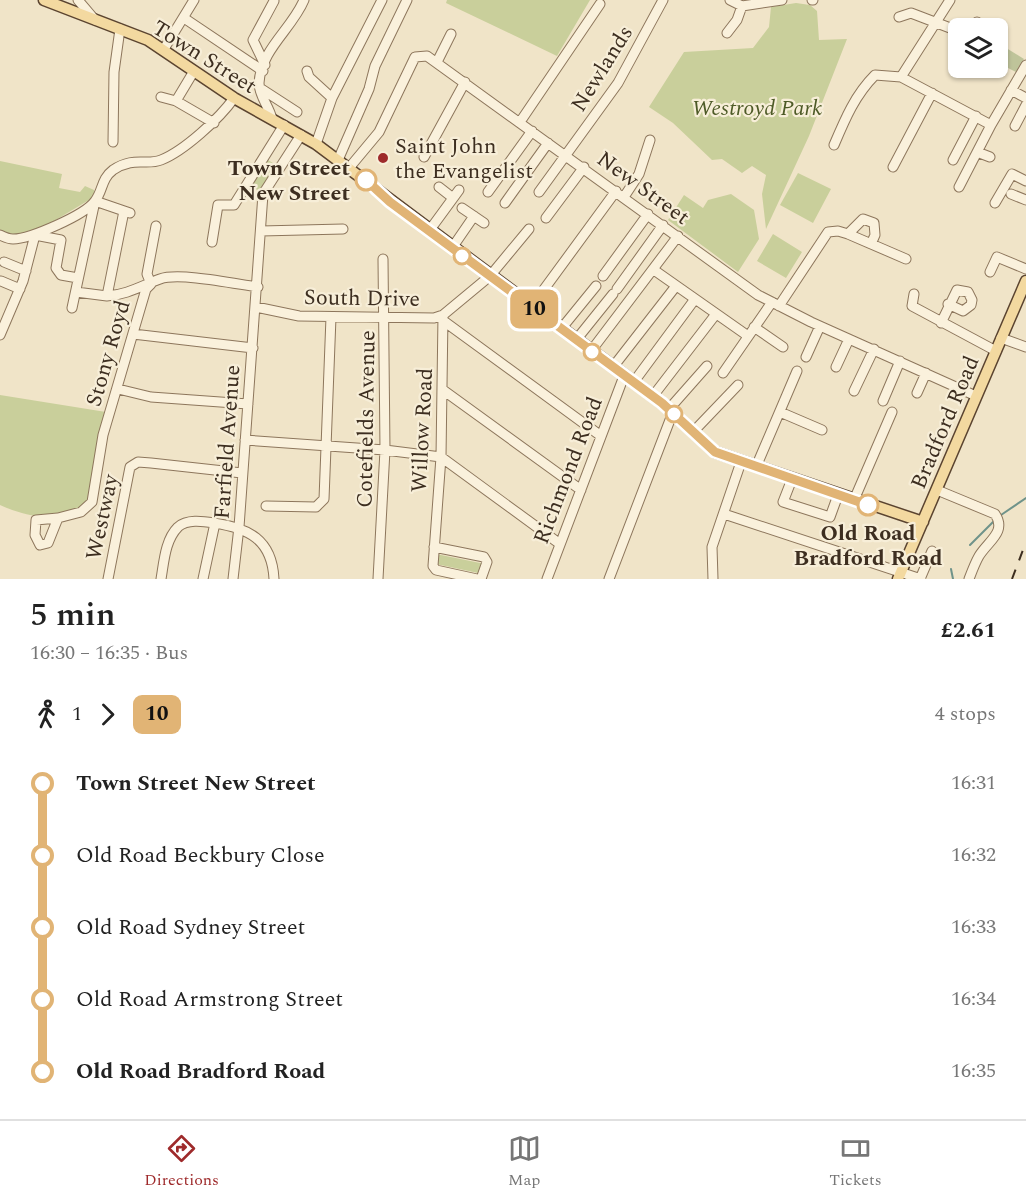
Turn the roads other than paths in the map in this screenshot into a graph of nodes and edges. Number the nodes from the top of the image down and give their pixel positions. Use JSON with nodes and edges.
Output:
{"nodes":[{"id":1,"x":44,"y":0,"type":"edge"},
{"id":2,"x":78,"y":0,"type":"edge"},
{"id":3,"x":194,"y":0,"type":"edge"},
{"id":4,"x":304,"y":0,"type":"edge"},
{"id":5,"x":382,"y":0,"type":"edge"},
{"id":6,"x":407,"y":0,"type":"edge"},
{"id":7,"x":663,"y":0,"type":"edge"},
{"id":8,"x":730,"y":0,"type":"edge"},
{"id":9,"x":782,"y":0,"type":"edge"},
{"id":10,"x":950,"y":0,"type":"edge"},
{"id":11,"x":274,"y":1,"type":"edge"},
{"id":12,"x":600,"y":4,"type":"dead end"},
{"id":13,"x":742,"y":6,"type":"junction"},
{"id":14,"x":899,"y":17,"type":"dead end"},
{"id":15,"x":184,"y":18,"type":"junction"},
{"id":16,"x":96,"y":22,"type":"junction"},
{"id":17,"x":936,"y":22,"type":"junction"},
{"id":18,"x":948,"y":27,"type":"edge"},
{"id":19,"x":120,"y":29,"type":"junction"},
{"id":20,"x":727,"y":33,"type":"dead end"},
{"id":21,"x":450,"y":34,"type":"dead end"},
{"id":22,"x":164,"y":49,"type":"junction"},
{"id":23,"x":437,"y":62,"type":"junction"},
{"id":24,"x":1026,"y":65,"type":"edge"},
{"id":25,"x":264,"y":68,"type":"junction"},
{"id":26,"x":307,"y":70,"type":"dead end"},
{"id":27,"x":194,"y":71,"type":"junction"},
{"id":28,"x":901,"y":77,"type":"junction"},
{"id":29,"x":465,"y":82,"type":"junction"},
{"id":30,"x":260,"y":88,"type":"junction"},
{"id":31,"x":1011,"y":90,"type":"junction"},
{"id":32,"x":932,"y":93,"type":"junction"},
{"id":33,"x":161,"y":98,"type":"dead end"},
{"id":34,"x":234,"y":98,"type":"junction"},
{"id":35,"x":332,"y":98,"type":"junction"},
{"id":36,"x":1026,"y":98,"type":"edge"},
{"id":37,"x":176,"y":101,"type":"junction"},
{"id":38,"x":1026,"y":105,"type":"edge"},
{"id":39,"x":296,"y":109,"type":"dead end"},
{"id":40,"x":976,"y":116,"type":"junction"},
{"id":41,"x":272,"y":119,"type":"junction"},
{"id":42,"x":520,"y":122,"type":"junction"},
{"id":43,"x":214,"y":123,"type":"junction"},
{"id":44,"x":284,"y":125,"type":"junction"},
{"id":45,"x":991,"y":125,"type":"junction"},
{"id":46,"x":1015,"y":126,"type":"dead end"},
{"id":47,"x":532,"y":131,"type":"junction"},
{"id":48,"x":301,"y":135,"type":"junction"},
{"id":49,"x":650,"y":140,"type":"dead end"},
{"id":50,"x":113,"y":142,"type":"dead end"},
{"id":51,"x":548,"y":143,"type":"junction"},
{"id":52,"x":316,"y":144,"type":"junction"},
{"id":53,"x":834,"y":145,"type":"dead end"},
{"id":54,"x":977,"y":152,"type":"junction"},
{"id":55,"x":567,"y":155,"type":"junction"},
{"id":56,"x":424,"y":157,"type":"dead end"},
{"id":57,"x":990,"y":157,"type":"dead end"},
{"id":58,"x":338,"y":160,"type":"junction"},
{"id":59,"x":953,"y":160,"type":"dead end"},
{"id":60,"x":584,"y":167,"type":"junction"},
{"id":61,"x":893,"y":167,"type":"dead end"},
{"id":62,"x":349,"y":168,"type":"junction"},
{"id":63,"x":1026,"y":181,"type":"edge"},
{"id":64,"x":959,"y":187,"type":"dead end"},
{"id":65,"x":439,"y":188,"type":"dead end"},
{"id":66,"x":488,"y":192,"type":"dead end"},
{"id":67,"x":539,"y":192,"type":"dead end"},
{"id":68,"x":620,"y":194,"type":"junction"},
{"id":69,"x":1011,"y":194,"type":"dead end"},
{"id":70,"x":1026,"y":200,"type":"edge"},
{"id":71,"x":95,"y":201,"type":"junction"},
{"id":72,"x":505,"y":202,"type":"dead end"},
{"id":73,"x":995,"y":203,"type":"dead end"},
{"id":74,"x":462,"y":208,"type":"dead end"},
{"id":75,"x":648,"y":214,"type":"junction"},
{"id":76,"x":474,"y":216,"type":"junction"},
{"id":77,"x":546,"y":218,"type":"dead end"},
{"id":78,"x":484,"y":223,"type":"dead end"},
{"id":79,"x":663,"y":225,"type":"junction"},
{"id":80,"x":156,"y":226,"type":"dead end"},
{"id":81,"x":343,"y":229,"type":"dead end"},
{"id":82,"x":529,"y":229,"type":"dead end"},
{"id":83,"x":261,"y":231,"type":"junction"},
{"id":84,"x":429,"y":231,"type":"junction"},
{"id":85,"x":848,"y":234,"type":"junction"},
{"id":86,"x":0,"y":235,"type":"edge"},
{"id":87,"x":35,"y":235,"type":"junction"},
{"id":88,"x":678,"y":236,"type":"junction"},
{"id":89,"x":212,"y":242,"type":"dead end"},
{"id":90,"x":871,"y":244,"type":"junction"},
{"id":91,"x":452,"y":248,"type":"junction"},
{"id":92,"x":383,"y":259,"type":"dead end"},
{"id":93,"x":906,"y":259,"type":"dead end"},
{"id":94,"x":4,"y":262,"type":"dead end"},
{"id":95,"x":1026,"y":269,"type":"edge"},
{"id":96,"x":654,"y":270,"type":"junction"},
{"id":97,"x":26,"y":271,"type":"junction"},
{"id":98,"x":990,"y":272,"type":"dead end"},
{"id":99,"x":490,"y":276,"type":"junction"},
{"id":100,"x":603,"y":276,"type":"dead end"},
{"id":101,"x":78,"y":278,"type":"junction"},
{"id":102,"x":951,"y":280,"type":"dead end"},
{"id":103,"x":1026,"y":280,"type":"edge"},
{"id":104,"x":1,"y":281,"type":"edge"},
{"id":105,"x":151,"y":284,"type":"junction"},
{"id":106,"x":676,"y":285,"type":"junction"},
{"id":107,"x":596,"y":286,"type":"dead end"},
{"id":108,"x":258,"y":287,"type":"junction"},
{"id":109,"x":20,"y":289,"type":"junction"},
{"id":110,"x":957,"y":290,"type":"junction"},
{"id":111,"x":76,"y":292,"type":"junction"},
{"id":112,"x":914,"y":294,"type":"dead end"},
{"id":113,"x":1023,"y":295,"type":"edge"},
{"id":114,"x":107,"y":296,"type":"junction"},
{"id":115,"x":695,"y":299,"type":"junction"},
{"id":116,"x":776,"y":304,"type":"junction"},
{"id":117,"x":948,"y":304,"type":"junction"},
{"id":118,"x":256,"y":307,"type":"junction"},
{"id":119,"x":531,"y":307,"type":"junction"},
{"id":120,"x":72,"y":308,"type":"dead end"},
{"id":121,"x":716,"y":314,"type":"junction"},
{"id":122,"x":331,"y":317,"type":"junction"},
{"id":123,"x":386,"y":317,"type":"junction"},
{"id":124,"x":444,"y":319,"type":"junction"},
{"id":125,"x":941,"y":323,"type":"junction"},
{"id":126,"x":820,"y":326,"type":"junction"},
{"id":127,"x":754,"y":327,"type":"junction"},
{"id":128,"x":561,"y":329,"type":"junction"},
{"id":129,"x":0,"y":334,"type":"edge"},
{"id":130,"x":134,"y":334,"type":"junction"},
{"id":131,"x":748,"y":336,"type":"junction"},
{"id":132,"x":1001,"y":338,"type":"junction"},
{"id":133,"x":849,"y":339,"type":"junction"},
{"id":134,"x":576,"y":340,"type":"junction"},
{"id":135,"x":783,"y":347,"type":"dead end"},
{"id":136,"x":1026,"y":347,"type":"edge"},
{"id":137,"x":253,"y":348,"type":"junction"},
{"id":138,"x":874,"y":349,"type":"junction"},
{"id":139,"x":591,"y":351,"type":"junction"},
{"id":140,"x":996,"y":351,"type":"junction"},
{"id":141,"x":806,"y":357,"type":"dead end"},
{"id":142,"x":900,"y":362,"type":"junction"},
{"id":143,"x":707,"y":366,"type":"dead end"},
{"id":144,"x":613,"y":367,"type":"junction"},
{"id":145,"x":836,"y":367,"type":"dead end"},
{"id":146,"x":797,"y":371,"type":"dead end"},
{"id":147,"x":723,"y":373,"type":"dead end"},
{"id":148,"x":926,"y":373,"type":"junction"},
{"id":149,"x":624,"y":376,"type":"junction"},
{"id":150,"x":633,"y":382,"type":"junction"},
{"id":151,"x":738,"y":385,"type":"dead end"},
{"id":152,"x":118,"y":389,"type":"junction"},
{"id":153,"x":443,"y":390,"type":"junction"},
{"id":154,"x":854,"y":391,"type":"dead end"},
{"id":155,"x":917,"y":393,"type":"dead end"},
{"id":156,"x":653,"y":396,"type":"junction"},
{"id":157,"x":976,"y":396,"type":"junction"},
{"id":158,"x":883,"y":401,"type":"dead end"},
{"id":159,"x":248,"y":404,"type":"junction"},
{"id":160,"x":671,"y":410,"type":"junction"},
{"id":161,"x":780,"y":412,"type":"junction"},
{"id":162,"x":892,"y":412,"type":"dead end"},
{"id":163,"x":822,"y":430,"type":"dead end"},
{"id":164,"x":693,"y":432,"type":"junction"},
{"id":165,"x":601,"y":436,"type":"junction"},
{"id":166,"x":245,"y":440,"type":"junction"},
{"id":167,"x":327,"y":446,"type":"junction"},
{"id":168,"x":385,"y":450,"type":"junction"},
{"id":169,"x":441,"y":457,"type":"junction"},
{"id":170,"x":741,"y":462,"type":"junction"},
{"id":171,"x":756,"y":467,"type":"junction"},
{"id":172,"x":242,"y":473,"type":"junction"},
{"id":173,"x":792,"y":479,"type":"junction"},
{"id":174,"x":581,"y":490,"type":"junction"},
{"id":175,"x":937,"y":490,"type":"junction"},
{"id":176,"x":838,"y":495,"type":"junction"},
{"id":177,"x":854,"y":500,"type":"junction"},
{"id":178,"x":266,"y":506,"type":"dead end"},
{"id":179,"x":724,"y":514,"type":"junction"},
{"id":180,"x":58,"y":518,"type":"dead end"},
{"id":181,"x":923,"y":522,"type":"junction"},
{"id":182,"x":215,"y":523,"type":"junction"},
{"id":183,"x":239,"y":527,"type":"junction"},
{"id":184,"x":560,"y":544,"type":"junction"},
{"id":185,"x":434,"y":547,"type":"junction"},
{"id":186,"x":932,"y":551,"type":"dead end"},
{"id":187,"x":899,"y":576,"type":"edge"},
{"id":188,"x":465,"y":578,"type":"edge"},
{"id":189,"x":108,"y":579,"type":"edge"},
{"id":190,"x":161,"y":579,"type":"edge"},
{"id":191,"x":203,"y":579,"type":"edge"},
{"id":192,"x":233,"y":579,"type":"edge"},
{"id":193,"x":274,"y":579,"type":"edge"},
{"id":194,"x":378,"y":579,"type":"edge"},
{"id":195,"x":479,"y":579,"type":"edge"},
{"id":196,"x":547,"y":579,"type":"edge"},
{"id":197,"x":609,"y":579,"type":"edge"},
{"id":198,"x":713,"y":579,"type":"edge"},
{"id":199,"x":921,"y":579,"type":"edge"},
{"id":200,"x":969,"y":579,"type":"edge"}],
"edges":[{"from":1,"to":16,"type":"main road","name":"Town Street"},
{"from":2,"to":16,"type":"street"},
{"from":3,"to":15,"type":"street"},
{"from":4,"to":25,"type":"street"},
{"from":5,"to":35,"type":"street"},
{"from":6,"to":58,"type":"street"},
{"from":7,"to":55,"type":"street","name":"Newlands"},
{"from":8,"to":13,"type":"street"},
{"from":9,"to":13,"type":"street"},
{"from":10,"to":17,"type":"street"},
{"from":11,"to":25,"type":"street"},
{"from":12,"to":42,"type":"street"},
{"from":13,"to":20,"type":"street"},
{"from":14,"to":17,"type":"street"},
{"from":15,"to":22,"type":"street"},
{"from":15,"to":25,"type":"street"},
{"from":16,"to":19,"type":"main road","name":"Town Street"},
{"from":17,"to":18,"type":"street"},
{"from":17,"to":28,"type":"street"},
{"from":19,"to":22,"type":"main road","name":"Town Street"},
{"from":19,"to":50,"type":"street"},
{"from":21,"to":23,"type":"street"},
{"from":22,"to":27,"type":"main road","name":"Town Street"},
{"from":23,"to":29,"type":"street","name":"New Street"},
{"from":23,"to":62,"type":"street"},
{"from":24,"to":31,"type":"street"},
{"from":25,"to":30,"type":"street"},
{"from":26,"to":35,"type":"street"},
{"from":27,"to":34,"type":"main road","name":"Town Street"},
{"from":27,"to":37,"type":"street"},
{"from":28,"to":32,"type":"street"},
{"from":28,"to":53,"type":"street"},
{"from":29,"to":42,"type":"street","name":"New Street"},
{"from":29,"to":56,"type":"street"},
{"from":30,"to":39,"type":"street"},
{"from":30,"to":41,"type":"street"},
{"from":31,"to":36,"type":"street"},
{"from":31,"to":45,"type":"street"},
{"from":32,"to":40,"type":"street"},
{"from":32,"to":61,"type":"street"},
{"from":33,"to":37,"type":"street"},
{"from":34,"to":41,"type":"main road","name":"Town Street"},
{"from":34,"to":43,"type":"street"},
{"from":35,"to":52,"type":"street"},
{"from":37,"to":43,"type":"street"},
{"from":38,"to":46,"type":"street"},
{"from":40,"to":45,"type":"street"},
{"from":40,"to":59,"type":"street"},
{"from":41,"to":44,"type":"main road","name":"Town Street"},
{"from":42,"to":47,"type":"street","name":"New Street"},
{"from":43,"to":71,"type":"street"},
{"from":44,"to":48,"type":"main road","name":"Town Street"},
{"from":44,"to":89,"type":"street"},
{"from":45,"to":54,"type":"street"},
{"from":47,"to":51,"type":"street","name":"New Street"},
{"from":47,"to":66,"type":"street"},
{"from":48,"to":52,"type":"main road","name":"Town Street"},
{"from":48,"to":83,"type":"street","name":"Farfield Avenue"},
{"from":49,"to":68,"type":"street"},
{"from":51,"to":55,"type":"street","name":"New Street"},
{"from":51,"to":72,"type":"street"},
{"from":52,"to":58,"type":"main road","name":"Town Street"},
{"from":54,"to":57,"type":"street"},
{"from":54,"to":64,"type":"street"},
{"from":55,"to":60,"type":"street","name":"New Street"},
{"from":55,"to":67,"type":"street","name":"Newlands"},
{"from":58,"to":62,"type":"main road","name":"Town Street"},
{"from":60,"to":68,"type":"street","name":"New Street"},
{"from":60,"to":77,"type":"street"},
{"from":62,"to":84,"type":"main road","name":"Town Street"},
{"from":63,"to":73,"type":"street"},
{"from":65,"to":84,"type":"street"},
{"from":68,"to":75,"type":"street","name":"New Street"},
{"from":68,"to":119,"type":"street"},
{"from":69,"to":70,"type":"street"},
{"from":71,"to":87,"type":"street"},
{"from":71,"to":101,"type":"street"},
{"from":71,"to":114,"type":"street"},
{"from":74,"to":76,"type":"street"},
{"from":75,"to":79,"type":"street","name":"New Street"},
{"from":75,"to":100,"type":"street"},
{"from":76,"to":78,"type":"street"},
{"from":76,"to":91,"type":"street"},
{"from":79,"to":88,"type":"street","name":"New Street"},
{"from":79,"to":134,"type":"street"},
{"from":80,"to":105,"type":"street"},
{"from":81,"to":83,"type":"street"},
{"from":82,"to":99,"type":"street","name":"South Drive"},
{"from":83,"to":108,"type":"street","name":"Farfield Avenue"},
{"from":84,"to":91,"type":"main road","name":"Town Street"},
{"from":85,"to":90,"type":"street"},
{"from":85,"to":90,"type":"street"},
{"from":85,"to":116,"type":"street"},
{"from":86,"to":87,"type":"street"},
{"from":87,"to":97,"type":"street"},
{"from":87,"to":101,"type":"street"},
{"from":88,"to":96,"type":"street"},
{"from":88,"to":116,"type":"street","name":"New Street"},
{"from":90,"to":93,"type":"street"},
{"from":91,"to":99,"type":"main road","name":"Town Street"},
{"from":92,"to":123,"type":"street","name":"Cotefields Avenue"},
{"from":94,"to":97,"type":"street"},
{"from":95,"to":98,"type":"street"},
{"from":96,"to":106,"type":"street"},
{"from":96,"to":139,"type":"street"},
{"from":97,"to":109,"type":"street"},
{"from":99,"to":119,"type":"main road","name":"Town Street"},
{"from":99,"to":124,"type":"street","name":"South Drive"},
{"from":101,"to":111,"type":"street"},
{"from":102,"to":110,"type":"street"},
{"from":103,"to":113,"type":"main road","name":"Bradford Road"},
{"from":104,"to":109,"type":"street"},
{"from":105,"to":108,"type":"street"},
{"from":105,"to":114,"type":"street"},
{"from":105,"to":130,"type":"street","name":"Stony Royd"},
{"from":106,"to":115,"type":"street"},
{"from":106,"to":144,"type":"street"},
{"from":107,"to":128,"type":"street"},
{"from":108,"to":118,"type":"street","name":"Farfield Avenue"},
{"from":109,"to":129,"type":"street"},
{"from":110,"to":117,"type":"street"},
{"from":110,"to":117,"type":"street"},
{"from":111,"to":114,"type":"street"},
{"from":111,"to":120,"type":"street"},
{"from":112,"to":125,"type":"street"},
{"from":113,"to":132,"type":"main road","name":"Bradford Road"},
{"from":115,"to":121,"type":"street"},
{"from":115,"to":150,"type":"street"},
{"from":116,"to":126,"type":"street","name":"New Street"},
{"from":116,"to":127,"type":"street"},
{"from":117,"to":125,"type":"street"},
{"from":118,"to":122,"type":"street","name":"South Drive"},
{"from":118,"to":137,"type":"street","name":"Farfield Avenue"},
{"from":119,"to":128,"type":"main road","name":"Town Street"},
{"from":121,"to":131,"type":"street"},
{"from":121,"to":156,"type":"street"},
{"from":122,"to":123,"type":"street","name":"South Drive"},
{"from":122,"to":167,"type":"street"},
{"from":123,"to":124,"type":"street","name":"South Drive"},
{"from":123,"to":168,"type":"street","name":"Cotefields Avenue"},
{"from":124,"to":153,"type":"street","name":"Willow Road"},
{"from":124,"to":165,"type":"street"},
{"from":125,"to":140,"type":"street"},
{"from":126,"to":133,"type":"street","name":"New Street"},
{"from":126,"to":141,"type":"street"},
{"from":127,"to":131,"type":"street"},
{"from":127,"to":135,"type":"street"},
{"from":128,"to":134,"type":"main road","name":"Town Street"},
{"from":130,"to":137,"type":"street"},
{"from":130,"to":152,"type":"street","name":"Stony Royd"},
{"from":131,"to":147,"type":"street"},
{"from":132,"to":136,"type":"street"},
{"from":132,"to":140,"type":"main road","name":"Bradford Road"},
{"from":133,"to":138,"type":"street","name":"New Street"},
{"from":133,"to":145,"type":"street"},
{"from":134,"to":139,"type":"main road","name":"Town Street"},
{"from":137,"to":159,"type":"street","name":"Farfield Avenue"},
{"from":138,"to":142,"type":"street","name":"New Street"},
{"from":138,"to":154,"type":"street"},
{"from":139,"to":144,"type":"main road","name":"Town Street"},
{"from":140,"to":157,"type":"main road","name":"Bradford Road"},
{"from":142,"to":148,"type":"street","name":"New Street"},
{"from":142,"to":158,"type":"street"},
{"from":143,"to":160,"type":"street"},
{"from":144,"to":149,"type":"main road","name":"Town Street"},
{"from":146,"to":161,"type":"street"},
{"from":148,"to":155,"type":"street"},
{"from":148,"to":157,"type":"street","name":"New Street"},
{"from":149,"to":150,"type":"main road","name":"Town Street"},
{"from":149,"to":165,"type":"street","name":"Richmond Road"},
{"from":150,"to":156,"type":"main road","name":"Town Street"},
{"from":151,"to":164,"type":"street"},
{"from":152,"to":159,"type":"street"},
{"from":152,"to":180,"type":"street","name":"Stony Royd"},
{"from":153,"to":169,"type":"street","name":"Willow Road"},
{"from":153,"to":174,"type":"street"},
{"from":156,"to":160,"type":"main road","name":"Town Street"},
{"from":157,"to":175,"type":"main road","name":"Bradford Road"},
{"from":159,"to":166,"type":"street","name":"Farfield Avenue"},
{"from":160,"to":164,"type":"main road","name":"Town Street"},
{"from":160,"to":197,"type":"street"},
{"from":161,"to":163,"type":"street"},
{"from":161,"to":171,"type":"street"},
{"from":162,"to":177,"type":"street"},
{"from":164,"to":170,"type":"main road","name":"Town Street"},
{"from":165,"to":174,"type":"street","name":"Richmond Road"},
{"from":166,"to":167,"type":"street"},
{"from":166,"to":172,"type":"street","name":"Farfield Avenue"},
{"from":167,"to":168,"type":"street"},
{"from":167,"to":178,"type":"street"},
{"from":168,"to":169,"type":"street"},
{"from":168,"to":194,"type":"street","name":"Cotefields Avenue"},
{"from":169,"to":184,"type":"street"},
{"from":169,"to":185,"type":"street","name":"Willow Road"},
{"from":170,"to":171,"type":"main road","name":"Town Street"},
{"from":170,"to":179,"type":"street"},
{"from":171,"to":173,"type":"main road","name":"Town Street"},
{"from":172,"to":183,"type":"street","name":"Farfield Avenue"},
{"from":172,"to":189,"type":"street","name":"Westway"},
{"from":173,"to":176,"type":"main road","name":"Town Street"},
{"from":173,"to":176,"type":"street"},
{"from":174,"to":184,"type":"street","name":"Richmond Road"},
{"from":175,"to":181,"type":"main road","name":"Bradford Road"},
{"from":175,"to":200,"type":"street"},
{"from":176,"to":177,"type":"main road","name":"Town Street"},
{"from":177,"to":181,"type":"main road","name":"Town Street"},
{"from":179,"to":187,"type":"street"},
{"from":179,"to":198,"type":"street"},
{"from":181,"to":187,"type":"main road","name":"Bradford Road"},
{"from":182,"to":183,"type":"street"},
{"from":182,"to":190,"type":"street"},
{"from":182,"to":191,"type":"street"},
{"from":183,"to":192,"type":"street","name":"Farfield Avenue"},
{"from":183,"to":193,"type":"street"},
{"from":184,"to":196,"type":"street","name":"Richmond Road"},
{"from":185,"to":188,"type":"street"},
{"from":185,"to":195,"type":"street"},
{"from":186,"to":199,"type":"street"},
{"from":187,"to":199,"type":"street"},
{"from":188,"to":195,"type":"street"}]}
